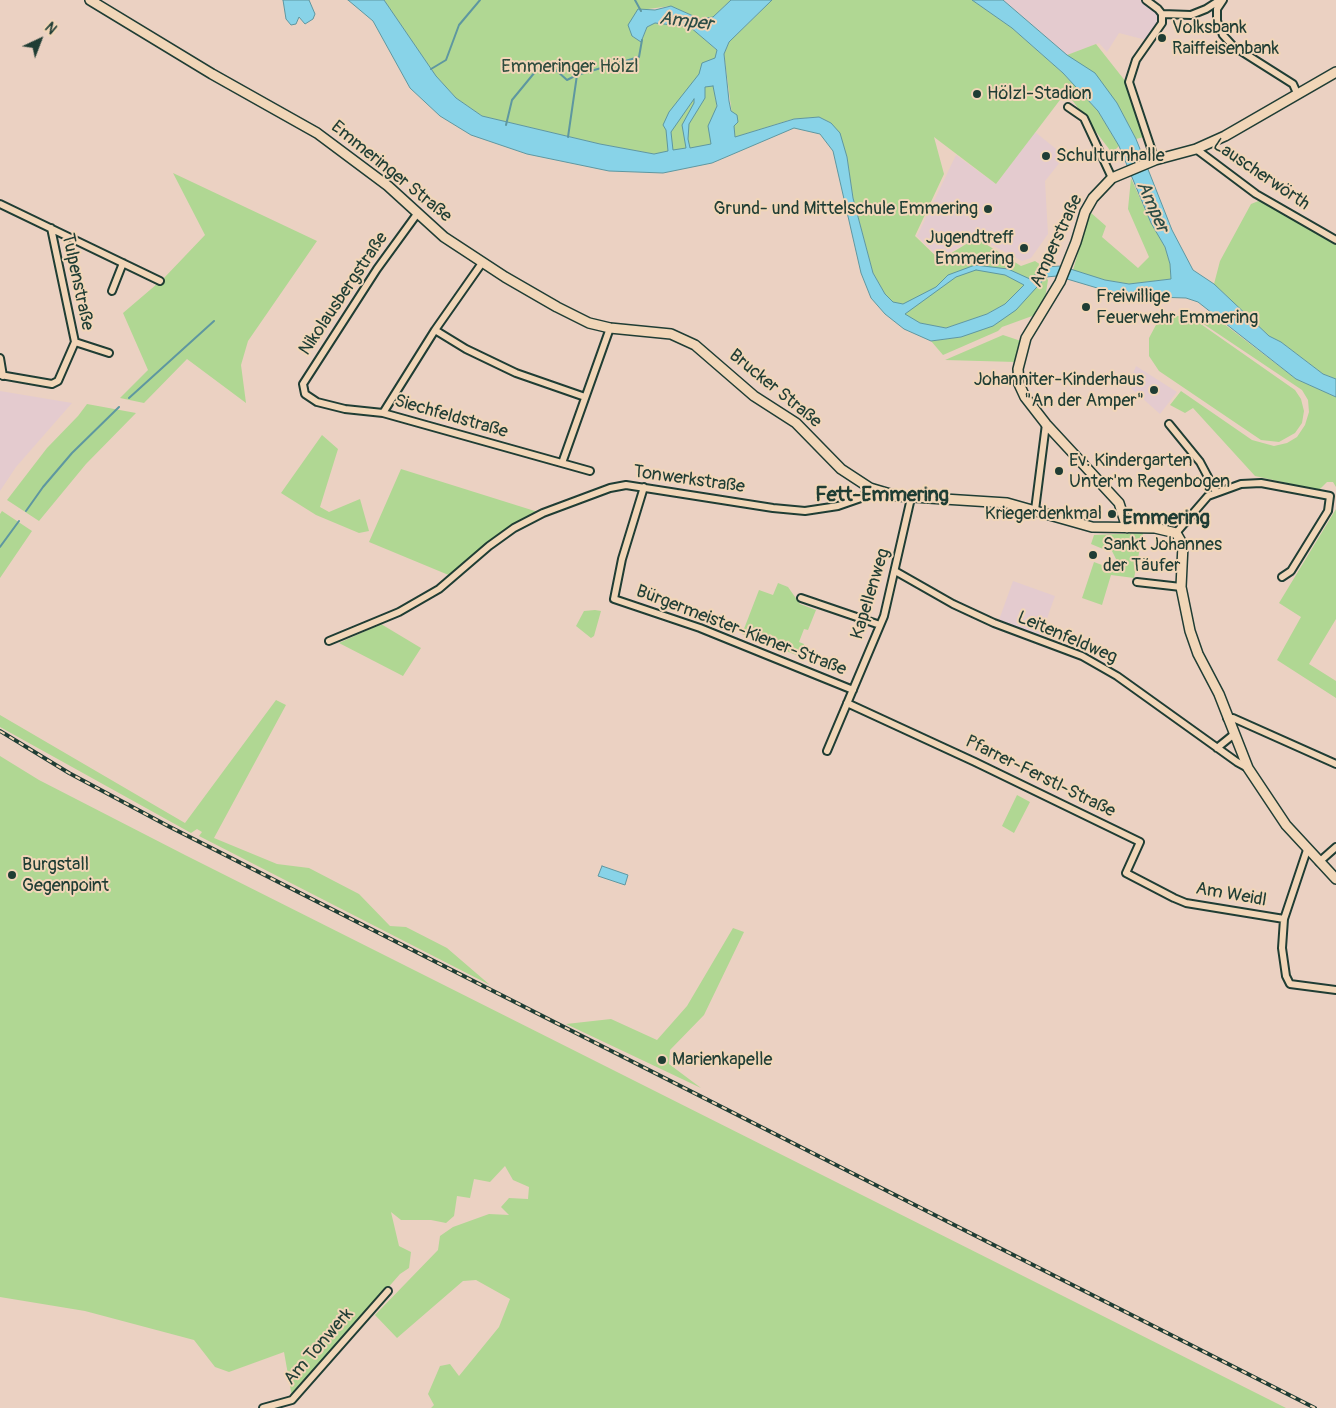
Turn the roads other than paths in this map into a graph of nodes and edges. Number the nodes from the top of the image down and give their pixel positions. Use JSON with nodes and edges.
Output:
{"nodes":[{"id":1,"x":90,"y":0,"type":"edge"},
{"id":2,"x":1146,"y":0,"type":"edge"},
{"id":3,"x":1222,"y":0,"type":"edge"},
{"id":4,"x":1162,"y":14,"type":"junction"},
{"id":5,"x":1336,"y":72,"type":"edge"},
{"id":6,"x":1295,"y":89,"type":"junction"},
{"id":7,"x":1068,"y":107,"type":"dead end"},
{"id":8,"x":1196,"y":149,"type":"junction"},
{"id":9,"x":1151,"y":162,"type":"junction"},
{"id":10,"x":1112,"y":178,"type":"junction"},
{"id":11,"x":0,"y":204,"type":"edge"},
{"id":12,"x":417,"y":214,"type":"junction"},
{"id":13,"x":51,"y":228,"type":"junction"},
{"id":14,"x":1336,"y":240,"type":"edge"},
{"id":15,"x":123,"y":263,"type":"junction"},
{"id":16,"x":482,"y":263,"type":"junction"},
{"id":17,"x":160,"y":281,"type":"dead end"},
{"id":18,"x":112,"y":291,"type":"dead end"},
{"id":19,"x":610,"y":328,"type":"junction"},
{"id":20,"x":622,"y":329,"type":"joint"},
{"id":21,"x":435,"y":330,"type":"junction"},
{"id":22,"x":75,"y":342,"type":"junction"},
{"id":23,"x":109,"y":353,"type":"dead end"},
{"id":24,"x":0,"y":358,"type":"edge"},
{"id":25,"x":2,"y":375,"type":"edge"},
{"id":26,"x":305,"y":394,"type":"joint"},
{"id":27,"x":585,"y":397,"type":"junction"},
{"id":28,"x":383,"y":413,"type":"junction"},
{"id":29,"x":1046,"y":424,"type":"junction"},
{"id":30,"x":1169,"y":424,"type":"dead end"},
{"id":31,"x":562,"y":464,"type":"junction"},
{"id":32,"x":590,"y":471,"type":"dead end"},
{"id":33,"x":644,"y":487,"type":"junction"},
{"id":34,"x":870,"y":488,"type":"junction"},
{"id":35,"x":1216,"y":492,"type":"junction"},
{"id":36,"x":912,"y":498,"type":"junction"},
{"id":37,"x":1035,"y":510,"type":"junction"},
{"id":38,"x":1127,"y":528,"type":"junction"},
{"id":39,"x":1176,"y":533,"type":"junction"},
{"id":40,"x":895,"y":571,"type":"junction"},
{"id":41,"x":1282,"y":578,"type":"dead end"},
{"id":42,"x":1137,"y":582,"type":"dead end"},
{"id":43,"x":1181,"y":586,"type":"junction"},
{"id":44,"x":801,"y":598,"type":"dead end"},
{"id":45,"x":880,"y":625,"type":"junction"},
{"id":46,"x":329,"y":641,"type":"dead end"},
{"id":47,"x":853,"y":690,"type":"junction"},
{"id":48,"x":848,"y":703,"type":"junction"},
{"id":49,"x":1227,"y":718,"type":"junction"},
{"id":50,"x":1233,"y":735,"type":"junction"},
{"id":51,"x":1217,"y":748,"type":"junction"},
{"id":52,"x":828,"y":751,"type":"dead end"},
{"id":53,"x":1336,"y":764,"type":"edge"},
{"id":54,"x":1248,"y":768,"type":"junction"},
{"id":55,"x":1336,"y":847,"type":"edge"},
{"id":56,"x":1307,"y":850,"type":"junction"},
{"id":57,"x":1319,"y":862,"type":"junction"},
{"id":58,"x":1336,"y":879,"type":"edge"},
{"id":59,"x":1174,"y":898,"type":"joint"},
{"id":60,"x":1284,"y":920,"type":"junction"},
{"id":61,"x":1336,"y":990,"type":"edge"},
{"id":62,"x":388,"y":1291,"type":"dead end"},
{"id":63,"x":263,"y":1408,"type":"edge"}],
"edges":[{"from":1,"to":12,"type":"street","name":"Emmeringer Straße"},
{"from":2,"to":4,"type":"street"},
{"from":3,"to":4,"type":"street"},
{"from":3,"to":6,"type":"street"},
{"from":4,"to":9,"type":"street"},
{"from":5,"to":6,"type":"street","name":"Amperstraße"},
{"from":6,"to":8,"type":"street","name":"Amperstraße"},
{"from":7,"to":10,"type":"street"},
{"from":8,"to":9,"type":"street","name":"Amperstraße"},
{"from":8,"to":14,"type":"street","name":"Lauscherwörth"},
{"from":9,"to":10,"type":"street","name":"Amperstraße"},
{"from":10,"to":29,"type":"street","name":"Amperstraße"},
{"from":11,"to":13,"type":"street"},
{"from":12,"to":16,"type":"street","name":"Emmeringer Straße"},
{"from":12,"to":26,"type":"street","name":"Nikolausbergstraße"},
{"from":13,"to":15,"type":"street"},
{"from":13,"to":22,"type":"street","name":"Tulpenstraße"},
{"from":15,"to":17,"type":"street"},
{"from":15,"to":18,"type":"street"},
{"from":16,"to":19,"type":"street","name":"Emmeringer Straße"},
{"from":16,"to":21,"type":"street"},
{"from":19,"to":20,"type":"street","name":"Emmeringer Straße"},
{"from":19,"to":27,"type":"street"},
{"from":20,"to":34,"type":"street","name":"Brucker Straße"},
{"from":21,"to":27,"type":"street"},
{"from":21,"to":28,"type":"street"},
{"from":22,"to":23,"type":"street","name":"Tulpenstraße"},
{"from":22,"to":25,"type":"street","name":"Tulpenstraße"},
{"from":24,"to":25,"type":"street"},
{"from":26,"to":28,"type":"street","name":"Siechfeldstraße"},
{"from":27,"to":31,"type":"street"},
{"from":28,"to":31,"type":"street","name":"Siechfeldstraße"},
{"from":29,"to":37,"type":"street"},
{"from":29,"to":38,"type":"street","name":"Amperstraße"},
{"from":30,"to":35,"type":"street"},
{"from":31,"to":32,"type":"street","name":"Siechfeldstraße"},
{"from":33,"to":34,"type":"street","name":"Tonwerkstraße"},
{"from":33,"to":46,"type":"street","name":"Tonwerkstraße"},
{"from":33,"to":47,"type":"street","name":"Bürgermeister-Kiener-Straße"},
{"from":34,"to":36,"type":"street","name":"Brucker Straße"},
{"from":35,"to":39,"type":"street"},
{"from":35,"to":41,"type":"street"},
{"from":36,"to":37,"type":"street","name":"Brucker Straße"},
{"from":36,"to":40,"type":"street","name":"Kapellenweg"},
{"from":37,"to":38,"type":"street","name":"Brucker Straße"},
{"from":38,"to":39,"type":"street","name":"Brucker Straße"},
{"from":39,"to":43,"type":"street"},
{"from":40,"to":45,"type":"street","name":"Kapellenweg"},
{"from":40,"to":51,"type":"street","name":"Leitenfeldweg"},
{"from":42,"to":43,"type":"street"},
{"from":43,"to":49,"type":"street"},
{"from":44,"to":45,"type":"street"},
{"from":45,"to":47,"type":"street","name":"Kapellenweg"},
{"from":47,"to":48,"type":"street","name":"Kapellenweg"},
{"from":48,"to":52,"type":"street","name":"Kapellenweg"},
{"from":48,"to":59,"type":"street","name":"Pfarrer-Ferstl-Straße"},
{"from":49,"to":50,"type":"street"},
{"from":49,"to":53,"type":"street"},
{"from":50,"to":51,"type":"street"},
{"from":50,"to":54,"type":"street"},
{"from":51,"to":54,"type":"street","name":"Leitenfeldweg"},
{"from":54,"to":56,"type":"street"},
{"from":55,"to":57,"type":"street"},
{"from":56,"to":57,"type":"street"},
{"from":56,"to":60,"type":"street"},
{"from":57,"to":58,"type":"street"},
{"from":59,"to":60,"type":"street","name":"Am Weidl"},
{"from":60,"to":61,"type":"street"},
{"from":62,"to":63,"type":"street","name":"Am Tonwerk"}]}
